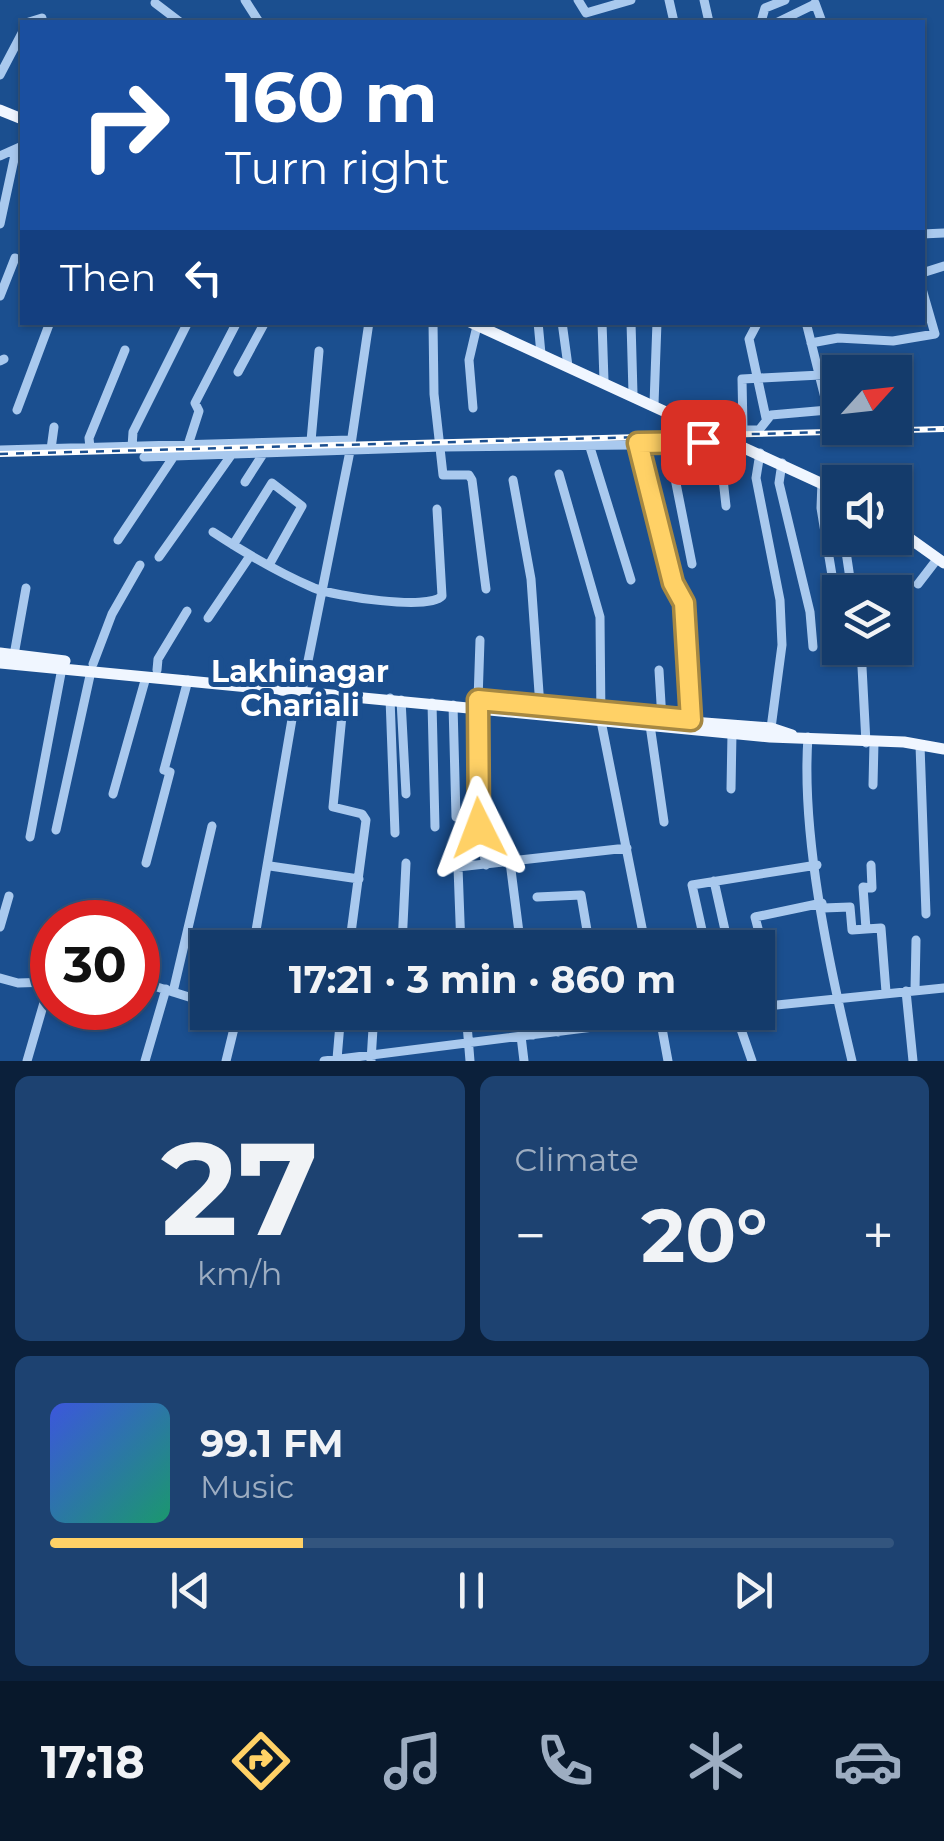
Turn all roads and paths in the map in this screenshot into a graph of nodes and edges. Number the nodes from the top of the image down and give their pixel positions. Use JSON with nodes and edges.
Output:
{"nodes":[{"id":1,"x":578,"y":0,"type":"edge"},
{"id":2,"x":631,"y":0,"type":"edge"},
{"id":3,"x":785,"y":0,"type":"edge"},
{"id":4,"x":815,"y":2,"type":"edge"},
{"id":5,"x":155,"y":3,"type":"dead end"},
{"id":6,"x":42,"y":18,"type":"dead end"},
{"id":7,"x":36,"y":20,"type":"edge"},
{"id":8,"x":177,"y":20,"type":"edge"},
{"id":9,"x":761,"y":20,"type":"edge"},
{"id":10,"x":782,"y":20,"type":"edge"},
{"id":11,"x":20,"y":38,"type":"edge"},
{"id":12,"x":0,"y":76,"type":"edge"},
{"id":13,"x":0,"y":110,"type":"edge"},
{"id":14,"x":20,"y":120,"type":"edge"},
{"id":15,"x":19,"y":148,"type":"edge"},
{"id":16,"x":0,"y":156,"type":"edge"},
{"id":17,"x":0,"y":224,"type":"edge"},
{"id":18,"x":15,"y":258,"type":"dead end"},
{"id":19,"x":0,"y":296,"type":"edge"},
{"id":20,"x":925,"y":299,"type":"edge"},
{"id":21,"x":49,"y":325,"type":"edge"},
{"id":22,"x":187,"y":325,"type":"edge"},
{"id":23,"x":235,"y":325,"type":"edge"},
{"id":24,"x":263,"y":325,"type":"edge"},
{"id":25,"x":369,"y":325,"type":"edge"},
{"id":26,"x":434,"y":325,"type":"edge"},
{"id":27,"x":474,"y":325,"type":"edge"},
{"id":28,"x":538,"y":325,"type":"edge"},
{"id":29,"x":562,"y":325,"type":"edge"},
{"id":30,"x":602,"y":325,"type":"edge"},
{"id":31,"x":631,"y":325,"type":"edge"},
{"id":32,"x":657,"y":325,"type":"edge"},
{"id":33,"x":756,"y":325,"type":"edge"},
{"id":34,"x":807,"y":325,"type":"edge"},
{"id":35,"x":499,"y":329,"type":"edge"},
{"id":36,"x":812,"y":343,"type":"junction"},
{"id":37,"x":125,"y":350,"type":"dead end"},
{"id":38,"x":319,"y":352,"type":"dead end"},
{"id":39,"x":541,"y":354,"type":"junction"},
{"id":40,"x":568,"y":366,"type":"junction"},
{"id":41,"x":238,"y":372,"type":"dead end"},
{"id":42,"x":820,"y":375,"type":"junction"},
{"id":43,"x":756,"y":378,"type":"junction"},
{"id":44,"x":604,"y":381,"type":"junction"},
{"id":45,"x":633,"y":394,"type":"junction"},
{"id":46,"x":654,"y":404,"type":"junction"},
{"id":47,"x":472,"y":408,"type":"dead end"},
{"id":48,"x":17,"y":410,"type":"dead end"},
{"id":49,"x":766,"y":418,"type":"junction"},
{"id":50,"x":54,"y":427,"type":"dead end"},
{"id":51,"x":743,"y":428,"type":"junction"},
{"id":52,"x":712,"y":430,"type":"junction"},
{"id":53,"x":311,"y":441,"type":"junction"},
{"id":54,"x":638,"y":443,"type":"junction"},
{"id":55,"x":668,"y":443,"type":"junction"},
{"id":56,"x":719,"y":443,"type":"junction"},
{"id":57,"x":588,"y":444,"type":"junction"},
{"id":58,"x":188,"y":445,"type":"junction"},
{"id":59,"x":132,"y":446,"type":"junction"},
{"id":60,"x":350,"y":446,"type":"junction"},
{"id":61,"x":743,"y":446,"type":"junction"},
{"id":62,"x":441,"y":447,"type":"junction"},
{"id":63,"x":90,"y":448,"type":"junction"},
{"id":64,"x":51,"y":449,"type":"junction"},
{"id":65,"x":0,"y":450,"type":"edge"},
{"id":66,"x":760,"y":453,"type":"junction"},
{"id":67,"x":232,"y":454,"type":"junction"},
{"id":68,"x":264,"y":454,"type":"junction"},
{"id":69,"x":174,"y":456,"type":"junction"},
{"id":70,"x":144,"y":457,"type":"dead end"},
{"id":71,"x":782,"y":463,"type":"junction"},
{"id":72,"x":559,"y":474,"type":"dead end"},
{"id":73,"x":513,"y":480,"type":"dead end"},
{"id":74,"x":245,"y":482,"type":"dead end"},
{"id":75,"x":822,"y":482,"type":"edge"},
{"id":76,"x":726,"y":506,"type":"dead end"},
{"id":77,"x":437,"y":508,"type":"dead end"},
{"id":78,"x":213,"y":532,"type":"dead end"},
{"id":79,"x":118,"y":540,"type":"dead end"},
{"id":80,"x":912,"y":540,"type":"edge"},
{"id":81,"x":233,"y":545,"type":"junction"},
{"id":82,"x":250,"y":556,"type":"junction"},
{"id":83,"x":159,"y":558,"type":"dead end"},
{"id":84,"x":941,"y":561,"type":"edge"},
{"id":85,"x":692,"y":564,"type":"dead end"},
{"id":86,"x":140,"y":565,"type":"dead end"},
{"id":87,"x":268,"y":565,"type":"junction"},
{"id":88,"x":631,"y":580,"type":"dead end"},
{"id":89,"x":918,"y":584,"type":"dead end"},
{"id":90,"x":26,"y":588,"type":"dead end"},
{"id":91,"x":486,"y":589,"type":"dead end"},
{"id":92,"x":322,"y":591,"type":"junction"},
{"id":93,"x":187,"y":611,"type":"dead end"},
{"id":94,"x":208,"y":618,"type":"dead end"},
{"id":95,"x":480,"y":640,"type":"dead end"},
{"id":96,"x":813,"y":647,"type":"dead end"},
{"id":97,"x":0,"y":653,"type":"edge"},
{"id":98,"x":14,"y":654,"type":"junction"},
{"id":99,"x":0,"y":663,"type":"edge"},
{"id":100,"x":863,"y":665,"type":"edge"},
{"id":101,"x":92,"y":667,"type":"junction"},
{"id":102,"x":62,"y":668,"type":"junction"},
{"id":103,"x":660,"y":670,"type":"dead end"},
{"id":104,"x":151,"y":673,"type":"junction"},
{"id":105,"x":188,"y":680,"type":"junction"},
{"id":106,"x":301,"y":688,"type":"junction"},
{"id":107,"x":344,"y":695,"type":"junction"},
{"id":108,"x":396,"y":699,"type":"junction"},
{"id":109,"x":432,"y":703,"type":"junction"},
{"id":110,"x":478,"y":704,"type":"junction"},
{"id":111,"x":453,"y":705,"type":"junction"},
{"id":112,"x":540,"y":707,"type":"junction"},
{"id":113,"x":601,"y":718,"type":"junction"},
{"id":114,"x":656,"y":722,"type":"junction"},
{"id":115,"x":691,"y":725,"type":"junction"},
{"id":116,"x":771,"y":728,"type":"junction"},
{"id":117,"x":732,"y":733,"type":"junction"},
{"id":118,"x":792,"y":735,"type":"junction"},
{"id":119,"x":808,"y":737,"type":"junction"},
{"id":120,"x":870,"y":742,"type":"junction"},
{"id":121,"x":920,"y":745,"type":"junction"},
{"id":122,"x":944,"y":749,"type":"edge"},
{"id":123,"x":873,"y":785,"type":"dead end"},
{"id":124,"x":731,"y":790,"type":"dead end"},
{"id":125,"x":113,"y":794,"type":"dead end"},
{"id":126,"x":406,"y":794,"type":"dead end"},
{"id":127,"x":456,"y":817,"type":"dead end"},
{"id":128,"x":664,"y":822,"type":"dead end"},
{"id":129,"x":212,"y":826,"type":"dead end"},
{"id":130,"x":436,"y":827,"type":"dead end"},
{"id":131,"x":56,"y":830,"type":"dead end"},
{"id":132,"x":395,"y":833,"type":"dead end"},
{"id":133,"x":30,"y":837,"type":"dead end"},
{"id":134,"x":627,"y":848,"type":"junction"},
{"id":135,"x":510,"y":862,"type":"junction"},
{"id":136,"x":146,"y":863,"type":"dead end"},
{"id":137,"x":406,"y":864,"type":"dead end"},
{"id":138,"x":486,"y":865,"type":"junction"},
{"id":139,"x":817,"y":865,"type":"junction"},
{"id":140,"x":871,"y":865,"type":"dead end"},
{"id":141,"x":270,"y":866,"type":"junction"},
{"id":142,"x":359,"y":880,"type":"junction"},
{"id":143,"x":714,"y":881,"type":"junction"},
{"id":144,"x":9,"y":896,"type":"dead end"},
{"id":145,"x":537,"y":898,"type":"dead end"},
{"id":146,"x":822,"y":905,"type":"junction"},
{"id":147,"x":926,"y":914,"type":"dead end"},
{"id":148,"x":0,"y":927,"type":"edge"},
{"id":149,"x":257,"y":930,"type":"edge"},
{"id":150,"x":352,"y":930,"type":"edge"},
{"id":151,"x":403,"y":930,"type":"edge"},
{"id":152,"x":460,"y":930,"type":"edge"},
{"id":153,"x":519,"y":930,"type":"edge"},
{"id":154,"x":587,"y":930,"type":"edge"},
{"id":155,"x":643,"y":930,"type":"edge"},
{"id":156,"x":702,"y":930,"type":"edge"},
{"id":157,"x":725,"y":930,"type":"edge"},
{"id":158,"x":758,"y":930,"type":"edge"},
{"id":159,"x":866,"y":930,"type":"junction"},
{"id":160,"x":916,"y":940,"type":"dead end"},
{"id":161,"x":0,"y":978,"type":"edge"},
{"id":162,"x":30,"y":983,"type":"edge"},
{"id":163,"x":160,"y":987,"type":"edge"},
{"id":164,"x":944,"y":988,"type":"edge"},
{"id":165,"x":170,"y":990,"type":"junction"},
{"id":166,"x":911,"y":990,"type":"junction"},
{"id":167,"x":886,"y":992,"type":"junction"},
{"id":168,"x":190,"y":997,"type":"edge"},
{"id":169,"x":839,"y":997,"type":"junction"},
{"id":170,"x":775,"y":1005,"type":"edge"},
{"id":171,"x":36,"y":1030,"type":"edge"},
{"id":172,"x":232,"y":1030,"type":"edge"},
{"id":173,"x":339,"y":1030,"type":"edge"},
{"id":174,"x":373,"y":1030,"type":"edge"},
{"id":175,"x":467,"y":1030,"type":"edge"},
{"id":176,"x":532,"y":1030,"type":"edge"},
{"id":177,"x":572,"y":1030,"type":"edge"},
{"id":178,"x":662,"y":1030,"type":"edge"},
{"id":179,"x":741,"y":1030,"type":"edge"},
{"id":180,"x":558,"y":1032,"type":"joint"},
{"id":181,"x":533,"y":1034,"type":"junction"},
{"id":182,"x":521,"y":1036,"type":"junction"},
{"id":183,"x":468,"y":1041,"type":"junction"},
{"id":184,"x":414,"y":1048,"type":"junction"},
{"id":185,"x":371,"y":1058,"type":"edge"},
{"id":186,"x":336,"y":1059,"type":"edge"},
{"id":187,"x":351,"y":1059,"type":"edge"},
{"id":188,"x":27,"y":1061,"type":"edge"},
{"id":189,"x":144,"y":1061,"type":"edge"},
{"id":190,"x":226,"y":1061,"type":"edge"},
{"id":191,"x":324,"y":1061,"type":"edge"},
{"id":192,"x":415,"y":1061,"type":"edge"},
{"id":193,"x":470,"y":1061,"type":"edge"},
{"id":194,"x":524,"y":1061,"type":"edge"},
{"id":195,"x":668,"y":1061,"type":"edge"},
{"id":196,"x":752,"y":1061,"type":"edge"},
{"id":197,"x":852,"y":1061,"type":"edge"},
{"id":198,"x":913,"y":1061,"type":"edge"}],
"edges":[{"from":1,"to":2,"type":"street"},
{"from":3,"to":9,"type":"street"},
{"from":4,"to":10,"type":"street"},
{"from":5,"to":8,"type":"street"},
{"from":6,"to":7,"type":"street"},
{"from":11,"to":12,"type":"street"},
{"from":13,"to":14,"type":"main road"},
{"from":15,"to":16,"type":"street"},
{"from":15,"to":17,"type":"street"},
{"from":18,"to":19,"type":"street"},
{"from":20,"to":36,"type":"street"},
{"from":21,"to":48,"type":"street"},
{"from":22,"to":59,"type":"street"},
{"from":23,"to":58,"type":"street"},
{"from":24,"to":41,"type":"street"},
{"from":25,"to":60,"type":"street"},
{"from":26,"to":62,"type":"street"},
{"from":27,"to":47,"type":"street"},
{"from":28,"to":39,"type":"street"},
{"from":29,"to":40,"type":"street"},
{"from":30,"to":44,"type":"street"},
{"from":31,"to":45,"type":"street"},
{"from":32,"to":46,"type":"street"},
{"from":33,"to":43,"type":"street"},
{"from":34,"to":36,"type":"street"},
{"from":35,"to":39,"type":"main road"},
{"from":36,"to":42,"type":"street"},
{"from":37,"to":63,"type":"street"},
{"from":38,"to":53,"type":"street"},
{"from":39,"to":40,"type":"main road"},
{"from":40,"to":44,"type":"main road"},
{"from":42,"to":43,"type":"street"},
{"from":42,"to":49,"type":"street"},
{"from":43,"to":49,"type":"street"},
{"from":43,"to":51,"type":"street"},
{"from":44,"to":45,"type":"main road"},
{"from":45,"to":46,"type":"main road"},
{"from":46,"to":52,"type":"main road"},
{"from":49,"to":51,"type":"street"},
{"from":50,"to":64,"type":"street"},
{"from":51,"to":52,"type":"street"},
{"from":52,"to":61,"type":"main road"},
{"from":53,"to":58,"type":"street"},
{"from":53,"to":60,"type":"street"},
{"from":54,"to":55,"type":"street"},
{"from":54,"to":57,"type":"street"},
{"from":54,"to":115,"type":"street"},
{"from":55,"to":56,"type":"street"},
{"from":55,"to":85,"type":"street"},
{"from":56,"to":61,"type":"street"},
{"from":56,"to":76,"type":"street"},
{"from":57,"to":62,"type":"street"},
{"from":57,"to":88,"type":"street"},
{"from":58,"to":59,"type":"street"},
{"from":59,"to":63,"type":"street"},
{"from":60,"to":62,"type":"street"},
{"from":60,"to":68,"type":"street"},
{"from":60,"to":92,"type":"street"},
{"from":61,"to":66,"type":"main road"},
{"from":62,"to":91,"type":"street"},
{"from":63,"to":64,"type":"street"},
{"from":64,"to":65,"type":"street"},
{"from":66,"to":71,"type":"main road"},
{"from":66,"to":116,"type":"street"},
{"from":67,"to":68,"type":"street"},
{"from":67,"to":69,"type":"street"},
{"from":67,"to":83,"type":"street"},
{"from":68,"to":74,"type":"street"},
{"from":69,"to":70,"type":"street"},
{"from":69,"to":79,"type":"street"},
{"from":71,"to":75,"type":"main road"},
{"from":71,"to":96,"type":"street"},
{"from":72,"to":113,"type":"street"},
{"from":73,"to":112,"type":"street"},
{"from":77,"to":92,"type":"street"},
{"from":78,"to":81,"type":"street"},
{"from":80,"to":84,"type":"main road"},
{"from":81,"to":82,"type":"street"},
{"from":81,"to":87,"type":"street"},
{"from":82,"to":87,"type":"street"},
{"from":82,"to":94,"type":"street"},
{"from":84,"to":89,"type":"street"},
{"from":86,"to":101,"type":"street"},
{"from":87,"to":92,"type":"street"},
{"from":90,"to":98,"type":"street"},
{"from":92,"to":106,"type":"street"},
{"from":93,"to":104,"type":"street"},
{"from":95,"to":110,"type":"street"},
{"from":97,"to":98,"type":"main road"},
{"from":98,"to":101,"type":"main road"},
{"from":99,"to":102,"type":"main road"},
{"from":100,"to":120,"type":"street"},
{"from":101,"to":102,"type":"main road"},
{"from":101,"to":104,"type":"main road"},
{"from":101,"to":131,"type":"street"},
{"from":102,"to":133,"type":"street"},
{"from":103,"to":114,"type":"street"},
{"from":104,"to":105,"type":"main road"},
{"from":104,"to":106,"type":"main road"},
{"from":104,"to":125,"type":"street"},
{"from":105,"to":106,"type":"main road"},
{"from":105,"to":136,"type":"street"},
{"from":106,"to":107,"type":"main road"},
{"from":106,"to":110,"type":"main road"},
{"from":106,"to":141,"type":"street"},
{"from":107,"to":108,"type":"main road"},
{"from":107,"to":142,"type":"street"},
{"from":108,"to":109,"type":"main road"},
{"from":108,"to":126,"type":"street"},
{"from":108,"to":132,"type":"street"},
{"from":109,"to":111,"type":"main road"},
{"from":109,"to":130,"type":"street"},
{"from":110,"to":111,"type":"main road"},
{"from":110,"to":112,"type":"main road"},
{"from":110,"to":113,"type":"main road"},
{"from":110,"to":138,"type":"street"},
{"from":111,"to":127,"type":"street"},
{"from":112,"to":113,"type":"main road"},
{"from":113,"to":114,"type":"main road"},
{"from":113,"to":134,"type":"street"},
{"from":114,"to":115,"type":"main road"},
{"from":114,"to":128,"type":"street"},
{"from":115,"to":116,"type":"main road"},
{"from":115,"to":117,"type":"main road"},
{"from":116,"to":118,"type":"main road"},
{"from":117,"to":118,"type":"main road"},
{"from":117,"to":124,"type":"street"},
{"from":118,"to":119,"type":"main road"},
{"from":119,"to":120,"type":"main road"},
{"from":119,"to":139,"type":"street"},
{"from":120,"to":121,"type":"main road"},
{"from":120,"to":123,"type":"street"},
{"from":121,"to":122,"type":"main road"},
{"from":121,"to":147,"type":"street"},
{"from":129,"to":165,"type":"street"},
{"from":134,"to":135,"type":"street"},
{"from":134,"to":155,"type":"street"},
{"from":135,"to":138,"type":"street"},
{"from":135,"to":153,"type":"street"},
{"from":137,"to":151,"type":"street"},
{"from":138,"to":152,"type":"street"},
{"from":139,"to":143,"type":"street"},
{"from":139,"to":146,"type":"street"},
{"from":140,"to":159,"type":"street"},
{"from":141,"to":142,"type":"street"},
{"from":141,"to":149,"type":"street"},
{"from":142,"to":150,"type":"street"},
{"from":143,"to":156,"type":"street"},
{"from":143,"to":157,"type":"street"},
{"from":144,"to":148,"type":"street"},
{"from":145,"to":154,"type":"street"},
{"from":146,"to":158,"type":"street"},
{"from":146,"to":159,"type":"street"},
{"from":146,"to":169,"type":"street"},
{"from":159,"to":167,"type":"street"},
{"from":160,"to":166,"type":"street"},
{"from":161,"to":162,"type":"street"},
{"from":163,"to":165,"type":"street"},
{"from":164,"to":166,"type":"street"},
{"from":165,"to":168,"type":"street"},
{"from":165,"to":189,"type":"street"},
{"from":166,"to":167,"type":"street"},
{"from":166,"to":198,"type":"street"},
{"from":167,"to":169,"type":"street"},
{"from":169,"to":170,"type":"street"},
{"from":169,"to":197,"type":"street"},
{"from":171,"to":188,"type":"street"},
{"from":172,"to":190,"type":"street"},
{"from":173,"to":186,"type":"street"},
{"from":174,"to":185,"type":"street"},
{"from":175,"to":183,"type":"street"},
{"from":176,"to":181,"type":"street"},
{"from":177,"to":180,"type":"street"},
{"from":178,"to":195,"type":"street"},
{"from":179,"to":196,"type":"street"},
{"from":180,"to":181,"type":"street"},
{"from":181,"to":182,"type":"street"},
{"from":182,"to":183,"type":"street"},
{"from":182,"to":194,"type":"street"},
{"from":183,"to":184,"type":"street"},
{"from":183,"to":193,"type":"street"},
{"from":184,"to":185,"type":"street"},
{"from":184,"to":192,"type":"street"},
{"from":185,"to":187,"type":"street"},
{"from":186,"to":187,"type":"street"},
{"from":186,"to":191,"type":"street"}]}
